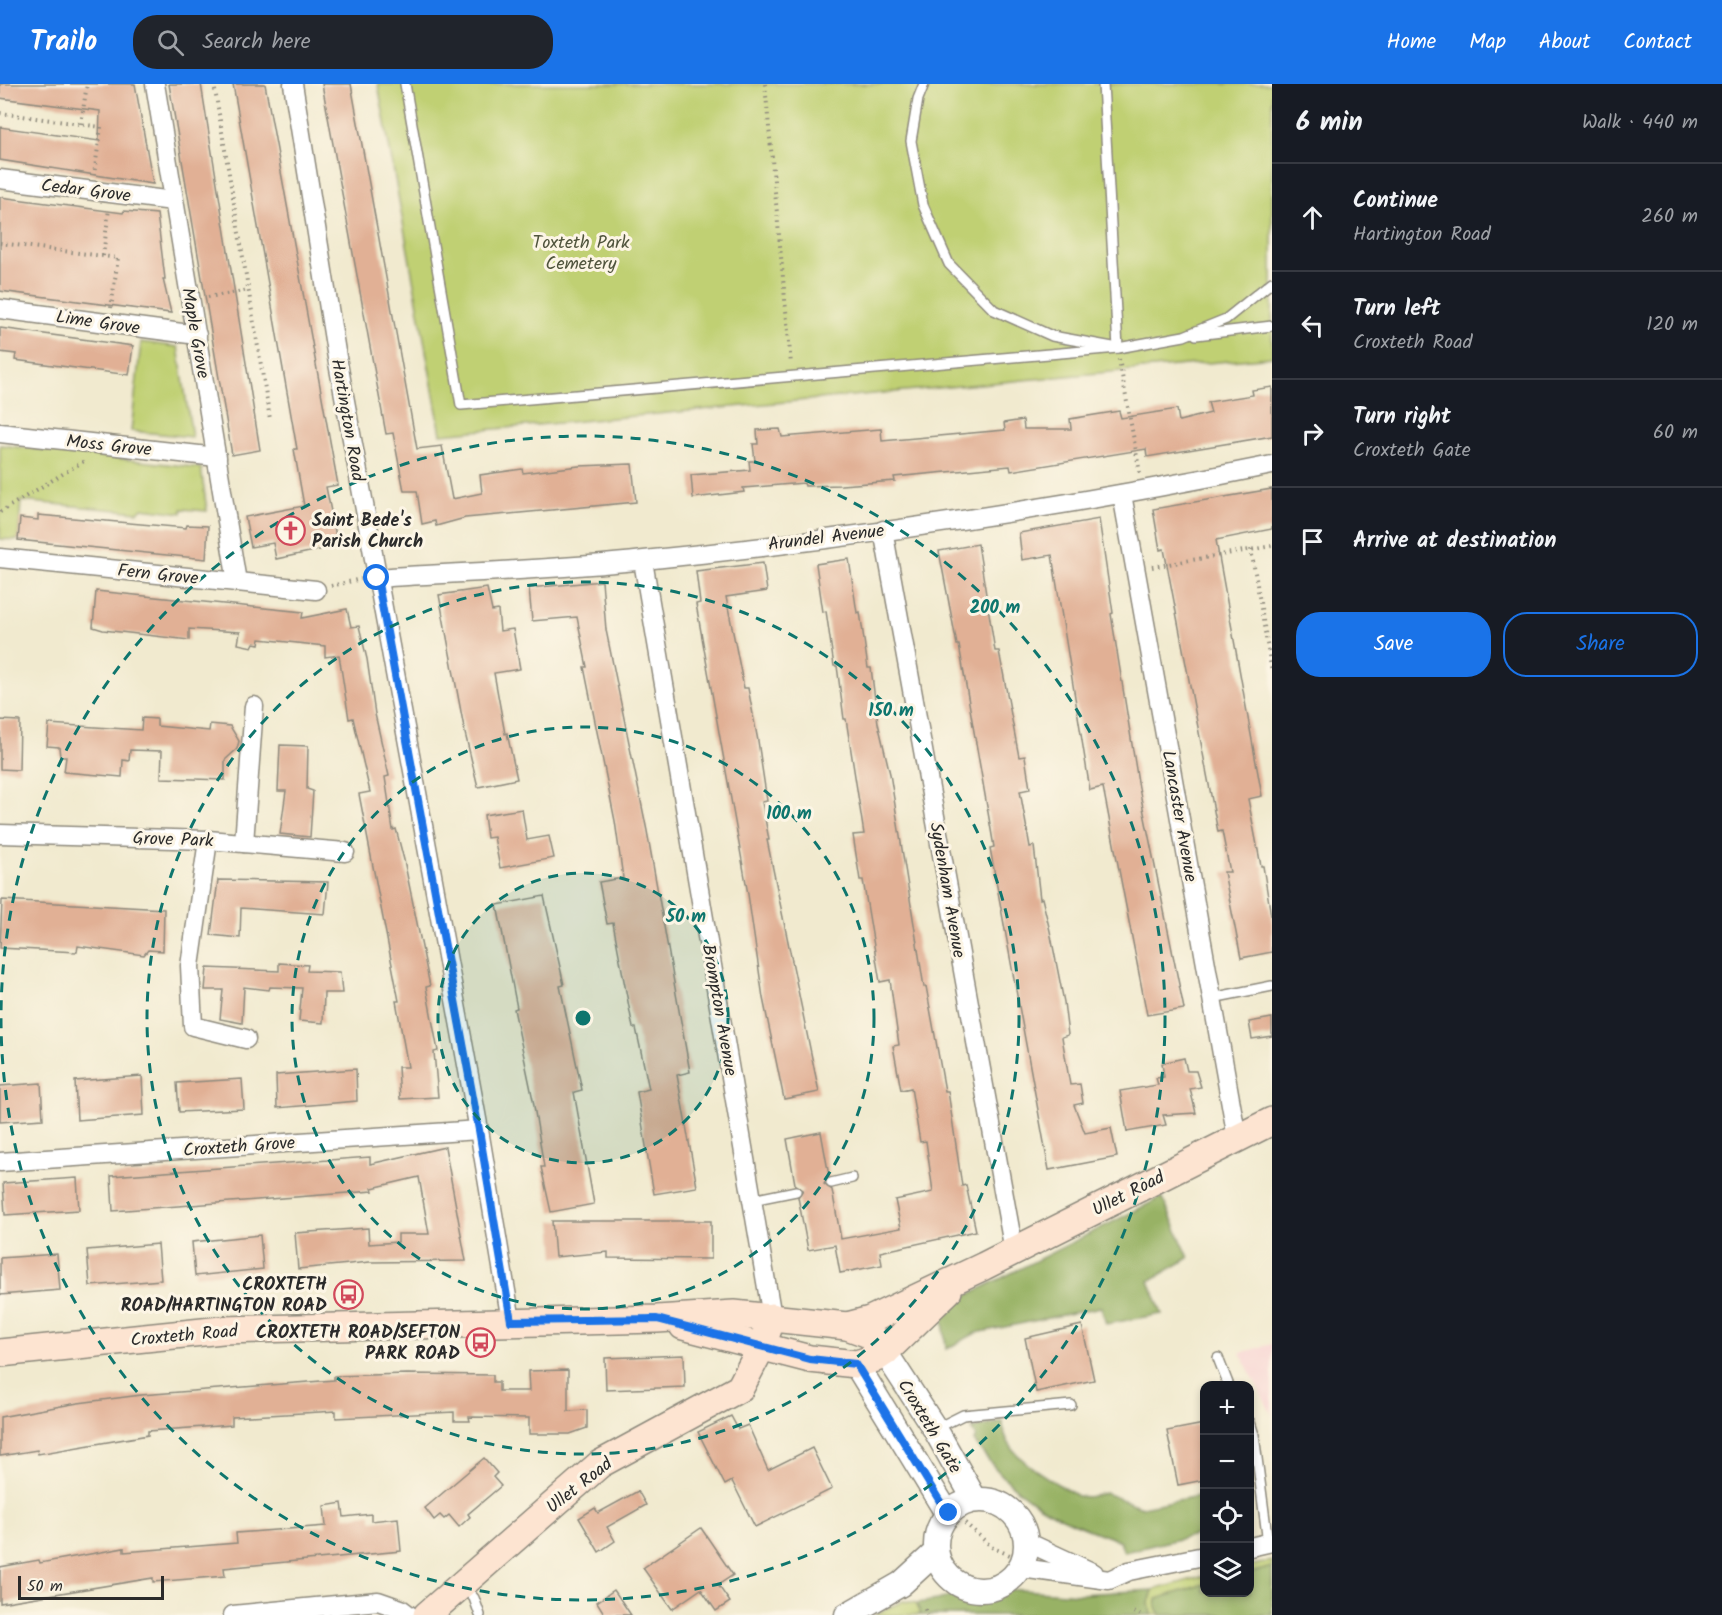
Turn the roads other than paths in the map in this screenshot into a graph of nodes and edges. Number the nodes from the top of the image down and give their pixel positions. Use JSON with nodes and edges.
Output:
{"nodes":[{"id":1,"x":155,"y":84,"type":"edge"},
{"id":2,"x":293,"y":84,"type":"edge"},
{"id":3,"x":405,"y":84,"type":"edge"},
{"id":4,"x":924,"y":84,"type":"edge"},
{"id":5,"x":1103,"y":84,"type":"edge"},
{"id":6,"x":0,"y":179,"type":"edge"},
{"id":7,"x":173,"y":201,"type":"junction"},
{"id":8,"x":1272,"y":282,"type":"edge"},
{"id":9,"x":0,"y":309,"type":"edge"},
{"id":10,"x":1272,"y":326,"type":"edge"},
{"id":11,"x":197,"y":335,"type":"junction"},
{"id":12,"x":1184,"y":336,"type":"junction"},
{"id":13,"x":1118,"y":348,"type":"junction"},
{"id":14,"x":0,"y":433,"type":"edge"},
{"id":15,"x":217,"y":457,"type":"junction"},
{"id":16,"x":1272,"y":465,"type":"edge"},
{"id":17,"x":1122,"y":495,"type":"junction"},
{"id":18,"x":883,"y":530,"type":"junction"},
{"id":19,"x":0,"y":558,"type":"edge"},
{"id":20,"x":643,"y":561,"type":"junction"},
{"id":21,"x":377,"y":578,"type":"junction"},
{"id":22,"x":237,"y":582,"type":"junction"},
{"id":23,"x":316,"y":590,"type":"road end"},
{"id":24,"x":254,"y":706,"type":"dead end"},
{"id":25,"x":0,"y":834,"type":"edge"},
{"id":26,"x":208,"y":840,"type":"junction"},
{"id":27,"x":244,"y":843,"type":"junction"},
{"id":28,"x":345,"y":852,"type":"dead end"},
{"id":29,"x":1272,"y":986,"type":"edge"},
{"id":30,"x":1212,"y":999,"type":"junction"},
{"id":31,"x":246,"y":1039,"type":"dead end"},
{"id":32,"x":1272,"y":1121,"type":"edge"},
{"id":33,"x":479,"y":1130,"type":"junction"},
{"id":34,"x":1237,"y":1138,"type":"junction"},
{"id":35,"x":0,"y":1162,"type":"edge"},
{"id":36,"x":852,"y":1178,"type":"dead end"},
{"id":37,"x":831,"y":1183,"type":"dead end"},
{"id":38,"x":796,"y":1191,"type":"dead end"},
{"id":39,"x":752,"y":1200,"type":"junction"},
{"id":40,"x":1014,"y":1251,"type":"junction"},
{"id":41,"x":984,"y":1266,"type":"junction"},
{"id":42,"x":772,"y":1317,"type":"junction"},
{"id":43,"x":657,"y":1319,"type":"junction"},
{"id":44,"x":511,"y":1321,"type":"junction"},
{"id":45,"x":859,"y":1323,"type":"junction"},
{"id":46,"x":762,"y":1346,"type":"junction"},
{"id":47,"x":885,"y":1352,"type":"junction"},
{"id":48,"x":0,"y":1353,"type":"edge"},
{"id":49,"x":1218,"y":1358,"type":"dead end"},
{"id":50,"x":856,"y":1364,"type":"junction"},
{"id":51,"x":1227,"y":1381,"type":"edge"},
{"id":52,"x":1071,"y":1405,"type":"dead end"},
{"id":53,"x":934,"y":1429,"type":"junction"},
{"id":54,"x":1254,"y":1435,"type":"edge"},
{"id":55,"x":916,"y":1462,"type":"junction"},
{"id":56,"x":959,"y":1507,"type":"junction"},
{"id":57,"x":1270,"y":1542,"type":"edge"},
{"id":58,"x":1254,"y":1546,"type":"edge"},
{"id":59,"x":936,"y":1552,"type":"junction"},
{"id":60,"x":1024,"y":1557,"type":"junction"},
{"id":61,"x":1200,"y":1557,"type":"edge"},
{"id":62,"x":949,"y":1577,"type":"junction"},
{"id":63,"x":1109,"y":1581,"type":"junction"},
{"id":64,"x":901,"y":1584,"type":"junction"},
{"id":65,"x":461,"y":1585,"type":"junction"},
{"id":66,"x":233,"y":1615,"type":"edge"},
{"id":67,"x":409,"y":1615,"type":"edge"},
{"id":68,"x":428,"y":1615,"type":"edge"},
{"id":69,"x":480,"y":1615,"type":"edge"},
{"id":70,"x":846,"y":1615,"type":"edge"}],
"edges":[{"from":1,"to":7,"type":"street","name":"Maple Grove"},
{"from":2,"to":21,"type":"street","name":"Hartington Road"},
{"from":3,"to":13,"type":"lane"},
{"from":4,"to":13,"type":"lane"},
{"from":5,"to":13,"type":"lane"},
{"from":6,"to":7,"type":"street","name":"Cedar Grove"},
{"from":7,"to":11,"type":"street","name":"Maple Grove"},
{"from":8,"to":12,"type":"lane"},
{"from":9,"to":11,"type":"street","name":"Lime Grove"},
{"from":10,"to":12,"type":"lane"},
{"from":11,"to":15,"type":"street","name":"Maple Grove"},
{"from":12,"to":13,"type":"lane"},
{"from":14,"to":15,"type":"street","name":"Moss Grove"},
{"from":15,"to":22,"type":"street","name":"Maple Grove"},
{"from":16,"to":17,"type":"street","name":"Arundel Avenue"},
{"from":17,"to":18,"type":"street","name":"Arundel Avenue"},
{"from":17,"to":30,"type":"street","name":"Lancaster Avenue"},
{"from":18,"to":20,"type":"street","name":"Arundel Avenue"},
{"from":18,"to":40,"type":"street","name":"Sydenham Avenue"},
{"from":19,"to":22,"type":"street","name":"Fern Grove"},
{"from":20,"to":21,"type":"street","name":"Arundel Avenue"},
{"from":20,"to":39,"type":"street","name":"Brompton Avenue"},
{"from":21,"to":33,"type":"street","name":"Hartington Road"},
{"from":22,"to":23,"type":"street","name":"Fern Grove"},
{"from":24,"to":27,"type":"street"},
{"from":25,"to":26,"type":"street","name":"Grove Park"},
{"from":26,"to":27,"type":"street","name":"Grove Park"},
{"from":26,"to":31,"type":"street"},
{"from":27,"to":28,"type":"street","name":"Grove Park"},
{"from":29,"to":30,"type":"lane"},
{"from":30,"to":34,"type":"street","name":"Lancaster Avenue"},
{"from":32,"to":34,"type":"main road","name":"Ullet Road"},
{"from":33,"to":35,"type":"street","name":"Croxteth Grove"},
{"from":33,"to":44,"type":"street","name":"Hartington Road"},
{"from":34,"to":40,"type":"main road","name":"Ullet Road"},
{"from":36,"to":37,"type":"lane"},
{"from":38,"to":39,"type":"lane"},
{"from":39,"to":42,"type":"street","name":"Brompton Avenue"},
{"from":40,"to":41,"type":"main road","name":"Ullet Road"},
{"from":41,"to":45,"type":"main road","name":"Ullet Road"},
{"from":41,"to":47,"type":"main road","name":"Ullet Road"},
{"from":42,"to":43,"type":"main road","name":"Croxteth Road"},
{"from":42,"to":45,"type":"main road","name":"Croxteth Road"},
{"from":42,"to":46,"type":"main road"},
{"from":43,"to":44,"type":"main road","name":"Croxteth Road"},
{"from":43,"to":46,"type":"main road","name":"Croxteth Road"},
{"from":44,"to":48,"type":"main road","name":"Croxteth Road"},
{"from":45,"to":47,"type":"main road","name":"Croxteth Road"},
{"from":46,"to":50,"type":"main road","name":"Croxteth Road"},
{"from":46,"to":65,"type":"main road","name":"Ullet Road"},
{"from":47,"to":50,"type":"main road","name":"Ullet Road"},
{"from":47,"to":53,"type":"street","name":"Croxteth Gate"},
{"from":49,"to":51,"type":"lane"},
{"from":50,"to":55,"type":"street","name":"Croxteth Gate"},
{"from":52,"to":53,"type":"lane"},
{"from":53,"to":55,"type":"street"},
{"from":53,"to":56,"type":"street","name":"Croxteth Gate"},
{"from":54,"to":57,"type":"lane"},
{"from":55,"to":56,"type":"street","name":"Croxteth Gate"},
{"from":56,"to":59,"type":"street"},
{"from":56,"to":60,"type":"street"},
{"from":57,"to":58,"type":"street"},
{"from":59,"to":62,"type":"street"},
{"from":59,"to":64,"type":"street"},
{"from":60,"to":62,"type":"street"},
{"from":60,"to":63,"type":"street"},
{"from":60,"to":63,"type":"street"},
{"from":61,"to":63,"type":"street"},
{"from":62,"to":64,"type":"street"},
{"from":64,"to":70,"type":"street"},
{"from":65,"to":68,"type":"main road","name":"Ullet Road"},
{"from":65,"to":69,"type":"lane"},
{"from":66,"to":67,"type":"street"}]}
